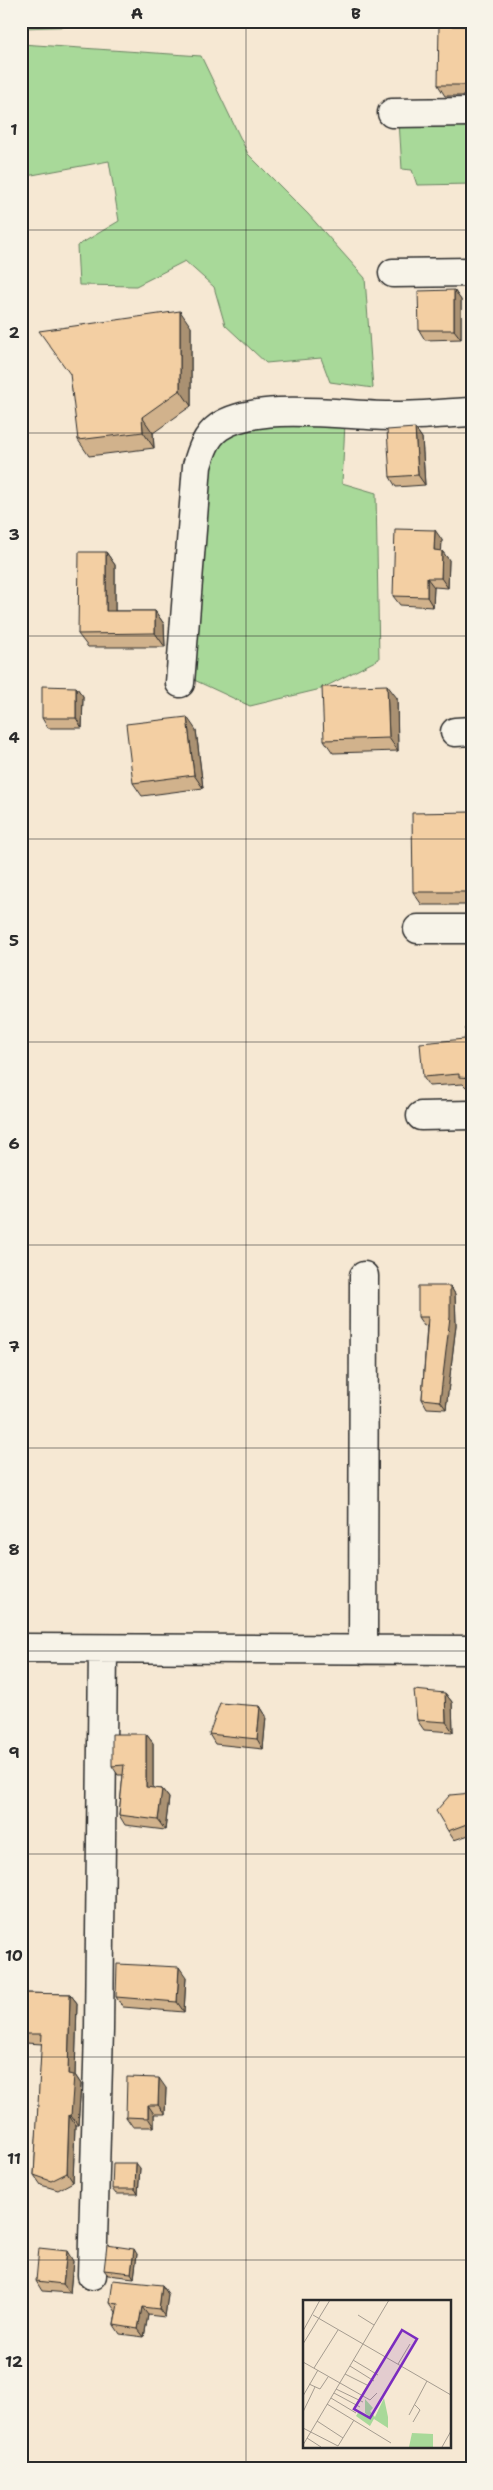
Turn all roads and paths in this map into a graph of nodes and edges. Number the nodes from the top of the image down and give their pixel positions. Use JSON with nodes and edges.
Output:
{"nodes":[{"id":1,"x":472,"y":112,"type":"edge"},
{"id":2,"x":392,"y":114,"type":"dead end"},
{"id":3,"x":472,"y":272,"type":"edge"},
{"id":4,"x":393,"y":273,"type":"dead end"},
{"id":5,"x":472,"y":412,"type":"edge"},
{"id":6,"x":180,"y":683,"type":"dead end"},
{"id":7,"x":418,"y":928,"type":"dead end"},
{"id":8,"x":472,"y":929,"type":"edge"},
{"id":9,"x":472,"y":1115,"type":"edge"},
{"id":10,"x":421,"y":1116,"type":"dead end"},
{"id":11,"x":364,"y":1276,"type":"dead end"},
{"id":12,"x":21,"y":1648,"type":"edge"},
{"id":13,"x":103,"y":1649,"type":"junction"},
{"id":14,"x":362,"y":1650,"type":"junction"},
{"id":15,"x":472,"y":1650,"type":"edge"},
{"id":16,"x":92,"y":2275,"type":"dead end"}],
"edges":[{"from":1,"to":2,"type":"street"},
{"from":3,"to":4,"type":"street"},
{"from":5,"to":6,"type":"street"},
{"from":7,"to":8,"type":"street"},
{"from":9,"to":10,"type":"street"},
{"from":11,"to":14,"type":"street"},
{"from":12,"to":13,"type":"street"},
{"from":13,"to":14,"type":"street"},
{"from":13,"to":16,"type":"street"},
{"from":14,"to":15,"type":"street"}]}
